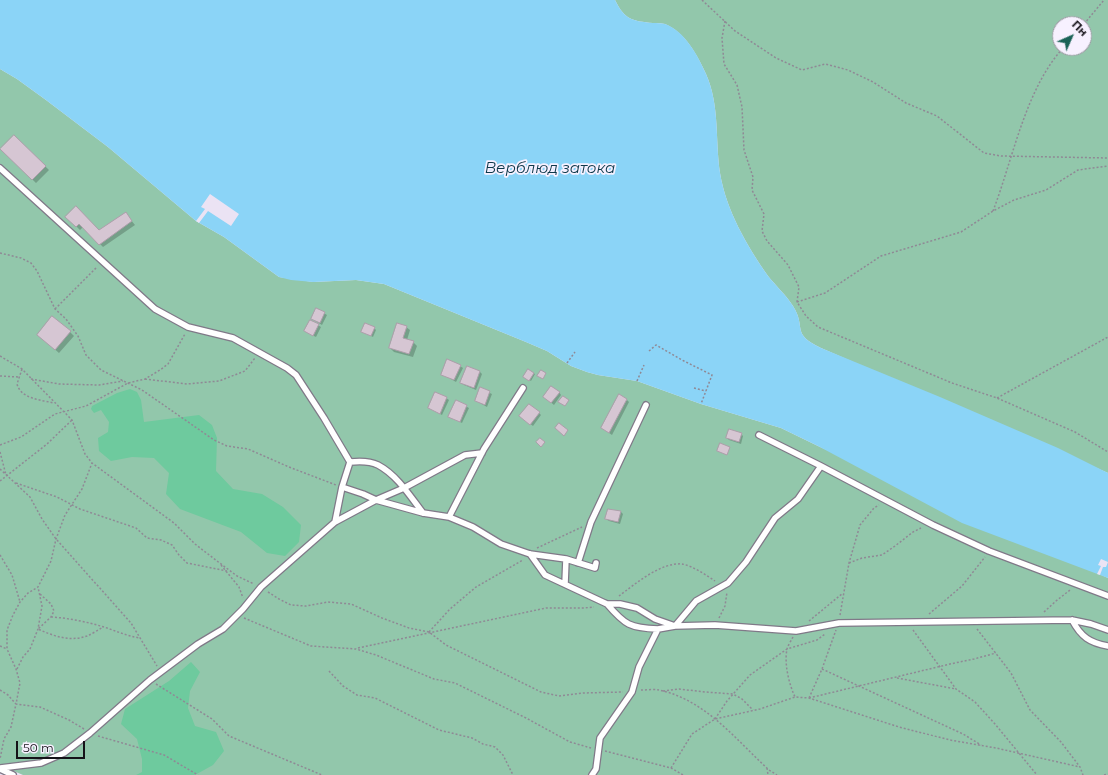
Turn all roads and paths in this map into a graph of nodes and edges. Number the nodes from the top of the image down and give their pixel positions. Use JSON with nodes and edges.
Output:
{"nodes":[{"id":1,"x":702,"y":0,"type":"edge"},
{"id":2,"x":1104,"y":0,"type":"edge"},
{"id":3,"x":1091,"y":16,"type":"edge"},
{"id":4,"x":725,"y":21,"type":"junction"},
{"id":5,"x":1057,"y":56,"type":"edge"},
{"id":6,"x":1011,"y":156,"type":"junction"},
{"id":7,"x":1108,"y":158,"type":"edge"},
{"id":8,"x":1108,"y":166,"type":"edge"},
{"id":9,"x":0,"y":168,"type":"edge"},
{"id":10,"x":993,"y":211,"type":"junction"},
{"id":11,"x":0,"y":253,"type":"edge"},
{"id":12,"x":103,"y":262,"type":"junction"},
{"id":13,"x":797,"y":302,"type":"junction"},
{"id":14,"x":55,"y":309,"type":"junction"},
{"id":15,"x":188,"y":327,"type":"junction"},
{"id":16,"x":1108,"y":337,"type":"edge"},
{"id":17,"x":649,"y":351,"type":"dead end"},
{"id":18,"x":259,"y":352,"type":"junction"},
{"id":19,"x":575,"y":352,"type":"dead end"},
{"id":20,"x":0,"y":356,"type":"edge"},
{"id":21,"x":567,"y":363,"type":"dead end"},
{"id":22,"x":644,"y":365,"type":"dead end"},
{"id":23,"x":22,"y":369,"type":"junction"},
{"id":24,"x":0,"y":376,"type":"edge"},
{"id":25,"x":19,"y":377,"type":"junction"},
{"id":26,"x":31,"y":379,"type":"junction"},
{"id":27,"x":145,"y":379,"type":"junction"},
{"id":28,"x":124,"y":381,"type":"junction"},
{"id":29,"x":637,"y":381,"type":"dead end"},
{"id":30,"x":128,"y":383,"type":"junction"},
{"id":31,"x":523,"y":388,"type":"dead end"},
{"id":32,"x":694,"y":388,"type":"dead end"},
{"id":33,"x":706,"y":391,"type":"junction"},
{"id":34,"x":997,"y":398,"type":"junction"},
{"id":35,"x":55,"y":404,"type":"junction"},
{"id":36,"x":646,"y":404,"type":"dead end"},
{"id":37,"x":701,"y":404,"type":"dead end"},
{"id":38,"x":63,"y":412,"type":"junction"},
{"id":39,"x":72,"y":420,"type":"junction"},
{"id":40,"x":758,"y":435,"type":"dead end"},
{"id":41,"x":0,"y":445,"type":"edge"},
{"id":42,"x":0,"y":452,"type":"edge"},
{"id":43,"x":1108,"y":452,"type":"edge"},
{"id":44,"x":482,"y":454,"type":"junction"},
{"id":45,"x":350,"y":462,"type":"junction"},
{"id":46,"x":92,"y":463,"type":"junction"},
{"id":47,"x":821,"y":466,"type":"junction"},
{"id":48,"x":0,"y":469,"type":"edge"},
{"id":49,"x":6,"y":475,"type":"junction"},
{"id":50,"x":0,"y":480,"type":"edge"},
{"id":51,"x":15,"y":483,"type":"junction"},
{"id":52,"x":342,"y":487,"type":"junction"},
{"id":53,"x":404,"y":488,"type":"junction"},
{"id":54,"x":376,"y":500,"type":"junction"},
{"id":55,"x":888,"y":501,"type":"junction"},
{"id":56,"x":71,"y":505,"type":"junction"},
{"id":57,"x":423,"y":513,"type":"junction"},
{"id":58,"x":449,"y":517,"type":"junction"},
{"id":59,"x":335,"y":522,"type":"junction"},
{"id":60,"x":591,"y":522,"type":"junction"},
{"id":61,"x":933,"y":524,"type":"junction"},
{"id":62,"x":56,"y":539,"type":"junction"},
{"id":63,"x":989,"y":551,"type":"junction"},
{"id":64,"x":530,"y":554,"type":"junction"},
{"id":65,"x":0,"y":555,"type":"edge"},
{"id":66,"x":566,"y":559,"type":"junction"},
{"id":67,"x":217,"y":561,"type":"junction"},
{"id":68,"x":578,"y":563,"type":"junction"},
{"id":69,"x":596,"y":563,"type":"dead end"},
{"id":70,"x":849,"y":563,"type":"junction"},
{"id":71,"x":228,"y":571,"type":"junction"},
{"id":72,"x":728,"y":583,"type":"junction"},
{"id":73,"x":565,"y":584,"type":"junction"},
{"id":74,"x":1077,"y":584,"type":"junction"},
{"id":75,"x":722,"y":586,"type":"junction"},
{"id":76,"x":38,"y":587,"type":"junction"},
{"id":77,"x":261,"y":587,"type":"junction"},
{"id":78,"x":843,"y":593,"type":"junction"},
{"id":79,"x":40,"y":594,"type":"junction"},
{"id":80,"x":1108,"y":596,"type":"edge"},
{"id":81,"x":20,"y":602,"type":"junction"},
{"id":82,"x":607,"y":604,"type":"junction"},
{"id":83,"x":242,"y":609,"type":"junction"},
{"id":84,"x":237,"y":615,"type":"junction"},
{"id":85,"x":51,"y":617,"type":"junction"},
{"id":86,"x":1036,"y":620,"type":"junction"},
{"id":87,"x":1072,"y":620,"type":"junction"},
{"id":88,"x":807,"y":622,"type":"dead end"},
{"id":89,"x":907,"y":622,"type":"junction"},
{"id":90,"x":921,"y":622,"type":"junction"},
{"id":91,"x":971,"y":622,"type":"junction"},
{"id":92,"x":839,"y":623,"type":"junction"},
{"id":93,"x":715,"y":625,"type":"junction"},
{"id":94,"x":675,"y":626,"type":"junction"},
{"id":95,"x":103,"y":627,"type":"junction"},
{"id":96,"x":38,"y":629,"type":"junction"},
{"id":97,"x":658,"y":629,"type":"junction"},
{"id":98,"x":1108,"y":630,"type":"edge"},
{"id":99,"x":796,"y":631,"type":"junction"},
{"id":100,"x":828,"y":631,"type":"dead end"},
{"id":101,"x":429,"y":632,"type":"junction"},
{"id":102,"x":140,"y":638,"type":"junction"},
{"id":103,"x":0,"y":646,"type":"edge"},
{"id":104,"x":1108,"y":646,"type":"edge"},
{"id":105,"x":7,"y":649,"type":"junction"},
{"id":106,"x":356,"y":649,"type":"junction"},
{"id":107,"x":787,"y":649,"type":"junction"},
{"id":108,"x":996,"y":653,"type":"junction"},
{"id":109,"x":940,"y":667,"type":"junction"},
{"id":110,"x":822,"y":668,"type":"junction"},
{"id":111,"x":16,"y":669,"type":"junction"},
{"id":112,"x":329,"y":671,"type":"dead end"},
{"id":113,"x":161,"y":672,"type":"junction"},
{"id":114,"x":895,"y":678,"type":"junction"},
{"id":115,"x":150,"y":680,"type":"junction"},
{"id":116,"x":861,"y":686,"type":"junction"},
{"id":117,"x":956,"y":689,"type":"junction"},
{"id":118,"x":0,"y":690,"type":"edge"},
{"id":119,"x":661,"y":691,"type":"junction"},
{"id":120,"x":632,"y":692,"type":"junction"},
{"id":121,"x":733,"y":694,"type":"junction"},
{"id":122,"x":796,"y":697,"type":"junction"},
{"id":123,"x":809,"y":698,"type":"junction"},
{"id":124,"x":16,"y":704,"type":"junction"},
{"id":125,"x":753,"y":710,"type":"junction"},
{"id":126,"x":715,"y":719,"type":"junction"},
{"id":127,"x":90,"y":733,"type":"junction"},
{"id":128,"x":983,"y":746,"type":"junction"},
{"id":129,"x":598,"y":749,"type":"junction"},
{"id":130,"x":1020,"y":754,"type":"junction"},
{"id":131,"x":0,"y":759,"type":"edge"},
{"id":132,"x":1080,"y":767,"type":"junction"},
{"id":133,"x":671,"y":768,"type":"junction"},
{"id":134,"x":767,"y":768,"type":"junction"},
{"id":135,"x":0,"y":769,"type":"edge"},
{"id":136,"x":1108,"y":774,"type":"edge"},
{"id":137,"x":13,"y":775,"type":"edge"},
{"id":138,"x":198,"y":775,"type":"edge"},
{"id":139,"x":322,"y":775,"type":"edge"},
{"id":140,"x":513,"y":775,"type":"edge"},
{"id":141,"x":592,"y":775,"type":"edge"},
{"id":142,"x":683,"y":775,"type":"edge"},
{"id":143,"x":768,"y":775,"type":"edge"},
{"id":144,"x":777,"y":775,"type":"edge"},
{"id":145,"x":1037,"y":775,"type":"edge"},
{"id":146,"x":1083,"y":775,"type":"edge"},
{"id":147,"x":1104,"y":775,"type":"edge"}],
"edges":[{"from":1,"to":4,"type":"path"},
{"from":2,"to":3,"type":"path"},
{"from":4,"to":6,"type":"path"},
{"from":4,"to":13,"type":"path"},
{"from":5,"to":6,"type":"path"},
{"from":6,"to":7,"type":"path"},
{"from":6,"to":10,"type":"path"},
{"from":8,"to":10,"type":"path"},
{"from":9,"to":12,"type":"lane"},
{"from":10,"to":13,"type":"path"},
{"from":11,"to":14,"type":"path"},
{"from":12,"to":14,"type":"path"},
{"from":12,"to":15,"type":"lane"},
{"from":13,"to":34,"type":"path"},
{"from":14,"to":28,"type":"path"},
{"from":15,"to":18,"type":"lane"},
{"from":15,"to":27,"type":"path"},
{"from":16,"to":34,"type":"path"},
{"from":17,"to":33,"type":"path"},
{"from":18,"to":27,"type":"path"},
{"from":18,"to":45,"type":"lane"},
{"from":19,"to":21,"type":"path"},
{"from":20,"to":23,"type":"path"},
{"from":22,"to":29,"type":"path"},
{"from":23,"to":25,"type":"path"},
{"from":23,"to":26,"type":"path"},
{"from":24,"to":25,"type":"path"},
{"from":25,"to":35,"type":"path"},
{"from":26,"to":28,"type":"path"},
{"from":26,"to":35,"type":"path"},
{"from":27,"to":30,"type":"path"},
{"from":28,"to":30,"type":"path"},
{"from":30,"to":38,"type":"path"},
{"from":30,"to":52,"type":"path"},
{"from":31,"to":44,"type":"lane"},
{"from":32,"to":33,"type":"path"},
{"from":33,"to":37,"type":"path"},
{"from":34,"to":43,"type":"path"},
{"from":35,"to":38,"type":"path"},
{"from":36,"to":60,"type":"lane"},
{"from":38,"to":39,"type":"path"},
{"from":38,"to":41,"type":"path"},
{"from":39,"to":46,"type":"path"},
{"from":39,"to":49,"type":"path"},
{"from":40,"to":47,"type":"lane"},
{"from":42,"to":49,"type":"path"},
{"from":44,"to":53,"type":"lane"},
{"from":44,"to":58,"type":"lane"},
{"from":45,"to":52,"type":"lane"},
{"from":45,"to":53,"type":"lane"},
{"from":46,"to":56,"type":"path"},
{"from":46,"to":67,"type":"path"},
{"from":47,"to":55,"type":"lane"},
{"from":47,"to":72,"type":"lane"},
{"from":48,"to":49,"type":"path"},
{"from":49,"to":50,"type":"path"},
{"from":49,"to":51,"type":"path"},
{"from":51,"to":56,"type":"path"},
{"from":51,"to":62,"type":"path"},
{"from":52,"to":54,"type":"lane"},
{"from":52,"to":59,"type":"lane"},
{"from":53,"to":54,"type":"lane"},
{"from":53,"to":57,"type":"lane"},
{"from":54,"to":57,"type":"lane"},
{"from":54,"to":59,"type":"lane"},
{"from":55,"to":61,"type":"lane"},
{"from":55,"to":70,"type":"path"},
{"from":56,"to":62,"type":"path"},
{"from":56,"to":71,"type":"path"},
{"from":57,"to":58,"type":"lane"},
{"from":58,"to":64,"type":"lane"},
{"from":59,"to":77,"type":"lane"},
{"from":60,"to":64,"type":"path"},
{"from":60,"to":68,"type":"lane"},
{"from":61,"to":63,"type":"lane"},
{"from":61,"to":70,"type":"path"},
{"from":62,"to":76,"type":"path"},
{"from":62,"to":102,"type":"path"},
{"from":63,"to":74,"type":"lane"},
{"from":63,"to":90,"type":"path"},
{"from":64,"to":66,"type":"lane"},
{"from":64,"to":73,"type":"lane"},
{"from":64,"to":101,"type":"path"},
{"from":65,"to":81,"type":"path"},
{"from":66,"to":68,"type":"lane"},
{"from":66,"to":73,"type":"lane"},
{"from":67,"to":71,"type":"path"},
{"from":67,"to":77,"type":"path"},
{"from":68,"to":69,"type":"lane"},
{"from":70,"to":78,"type":"path"},
{"from":71,"to":83,"type":"path"},
{"from":72,"to":75,"type":"lane"},
{"from":72,"to":93,"type":"path"},
{"from":73,"to":82,"type":"lane"},
{"from":74,"to":80,"type":"lane"},
{"from":74,"to":86,"type":"path"},
{"from":75,"to":82,"type":"path"},
{"from":75,"to":94,"type":"lane"},
{"from":76,"to":79,"type":"path"},
{"from":76,"to":81,"type":"path"},
{"from":77,"to":83,"type":"lane"},
{"from":77,"to":101,"type":"path"},
{"from":78,"to":88,"type":"path"},
{"from":78,"to":92,"type":"path"},
{"from":79,"to":85,"type":"path"},
{"from":79,"to":96,"type":"path"},
{"from":81,"to":105,"type":"path"},
{"from":82,"to":94,"type":"lane"},
{"from":82,"to":97,"type":"lane"},
{"from":82,"to":101,"type":"path"},
{"from":83,"to":84,"type":"lane"},
{"from":84,"to":106,"type":"path"},
{"from":84,"to":113,"type":"lane"},
{"from":85,"to":95,"type":"path"},
{"from":85,"to":96,"type":"path"},
{"from":86,"to":87,"type":"lane"},
{"from":86,"to":91,"type":"lane"},
{"from":87,"to":98,"type":"lane"},
{"from":87,"to":104,"type":"lane"},
{"from":89,"to":90,"type":"lane"},
{"from":89,"to":92,"type":"lane"},
{"from":89,"to":109,"type":"path"},
{"from":90,"to":91,"type":"lane"},
{"from":91,"to":108,"type":"path"},
{"from":92,"to":99,"type":"lane"},
{"from":92,"to":110,"type":"path"},
{"from":93,"to":94,"type":"lane"},
{"from":93,"to":99,"type":"lane"},
{"from":94,"to":97,"type":"lane"},
{"from":95,"to":96,"type":"path"},
{"from":95,"to":102,"type":"path"},
{"from":96,"to":111,"type":"path"},
{"from":97,"to":120,"type":"lane"},
{"from":99,"to":107,"type":"path"},
{"from":100,"to":107,"type":"path"},
{"from":101,"to":106,"type":"path"},
{"from":101,"to":120,"type":"path"},
{"from":102,"to":113,"type":"path"},
{"from":103,"to":105,"type":"path"},
{"from":105,"to":111,"type":"path"},
{"from":106,"to":129,"type":"path"},
{"from":107,"to":121,"type":"path"},
{"from":107,"to":122,"type":"path"},
{"from":108,"to":109,"type":"path"},
{"from":108,"to":132,"type":"path"},
{"from":109,"to":114,"type":"path"},
{"from":109,"to":117,"type":"path"},
{"from":110,"to":116,"type":"path"},
{"from":110,"to":123,"type":"path"},
{"from":111,"to":124,"type":"path"},
{"from":112,"to":140,"type":"path"},
{"from":113,"to":115,"type":"lane"},
{"from":114,"to":116,"type":"path"},
{"from":114,"to":117,"type":"path"},
{"from":115,"to":127,"type":"lane"},
{"from":115,"to":139,"type":"path"},
{"from":116,"to":123,"type":"path"},
{"from":116,"to":128,"type":"path"},
{"from":117,"to":130,"type":"path"},
{"from":118,"to":124,"type":"path"},
{"from":119,"to":120,"type":"path"},
{"from":119,"to":121,"type":"path"},
{"from":119,"to":126,"type":"path"},
{"from":120,"to":129,"type":"lane"},
{"from":121,"to":125,"type":"path"},
{"from":121,"to":126,"type":"path"},
{"from":122,"to":123,"type":"path"},
{"from":122,"to":125,"type":"path"},
{"from":123,"to":128,"type":"path"},
{"from":124,"to":127,"type":"path"},
{"from":124,"to":131,"type":"path"},
{"from":125,"to":126,"type":"path"},
{"from":126,"to":133,"type":"path"},
{"from":126,"to":134,"type":"path"},
{"from":127,"to":135,"type":"lane"},
{"from":127,"to":138,"type":"path"},
{"from":128,"to":130,"type":"path"},
{"from":129,"to":133,"type":"path"},
{"from":129,"to":141,"type":"lane"},
{"from":130,"to":132,"type":"path"},
{"from":130,"to":145,"type":"path"},
{"from":132,"to":146,"type":"path"},
{"from":133,"to":142,"type":"path"},
{"from":134,"to":143,"type":"path"},
{"from":134,"to":144,"type":"path"},
{"from":135,"to":137,"type":"lane"},
{"from":136,"to":147,"type":"path"}]}
